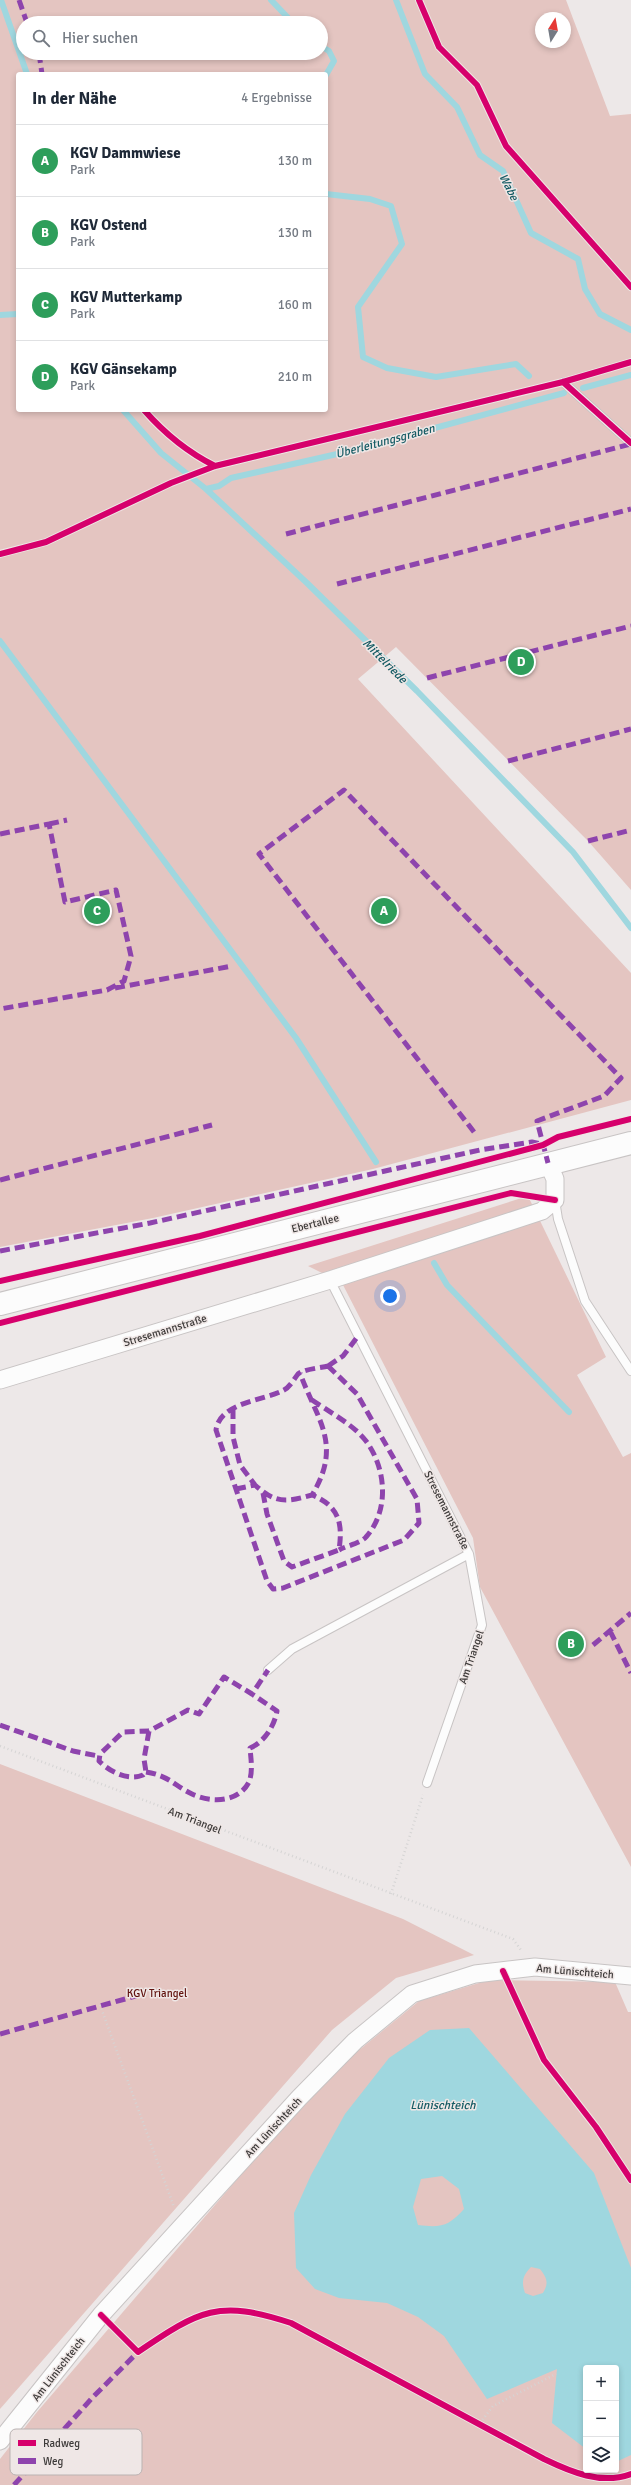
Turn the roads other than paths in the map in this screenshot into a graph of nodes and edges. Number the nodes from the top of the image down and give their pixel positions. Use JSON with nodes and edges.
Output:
{"nodes":[{"id":1,"x":563,"y":382,"type":"dead end"},
{"id":2,"x":631,"y":443,"type":"edge"},
{"id":3,"x":631,"y":1142,"type":"edge"},
{"id":4,"x":548,"y":1163,"type":"junction"},
{"id":5,"x":555,"y":1200,"type":"junction"},
{"id":6,"x":330,"y":1280,"type":"junction"},
{"id":7,"x":0,"y":1304,"type":"edge"},
{"id":8,"x":631,"y":1371,"type":"edge"},
{"id":9,"x":0,"y":1380,"type":"edge"},
{"id":10,"x":469,"y":1554,"type":"junction"},
{"id":11,"x":268,"y":1670,"type":"dead end"},
{"id":12,"x":427,"y":1783,"type":"road end"},
{"id":13,"x":631,"y":1976,"type":"edge"},
{"id":14,"x":0,"y":2441,"type":"edge"}],
"edges":[{"from":1,"to":2,"type":"lane"},
{"from":3,"to":4,"type":"main road","name":"Ebertallee"},
{"from":4,"to":5,"type":"street"},
{"from":4,"to":7,"type":"main road","name":"Ebertallee"},
{"from":5,"to":6,"type":"street","name":"Stresemannstraße"},
{"from":5,"to":8,"type":"lane"},
{"from":6,"to":9,"type":"street","name":"Stresemannstraße"},
{"from":6,"to":10,"type":"lane","name":"Stresemannstraße"},
{"from":10,"to":11,"type":"lane","name":"Stresemannstraße"},
{"from":10,"to":12,"type":"lane","name":"Am Triangel"},
{"from":13,"to":14,"type":"street","name":"Am Lünischteich"}]}
